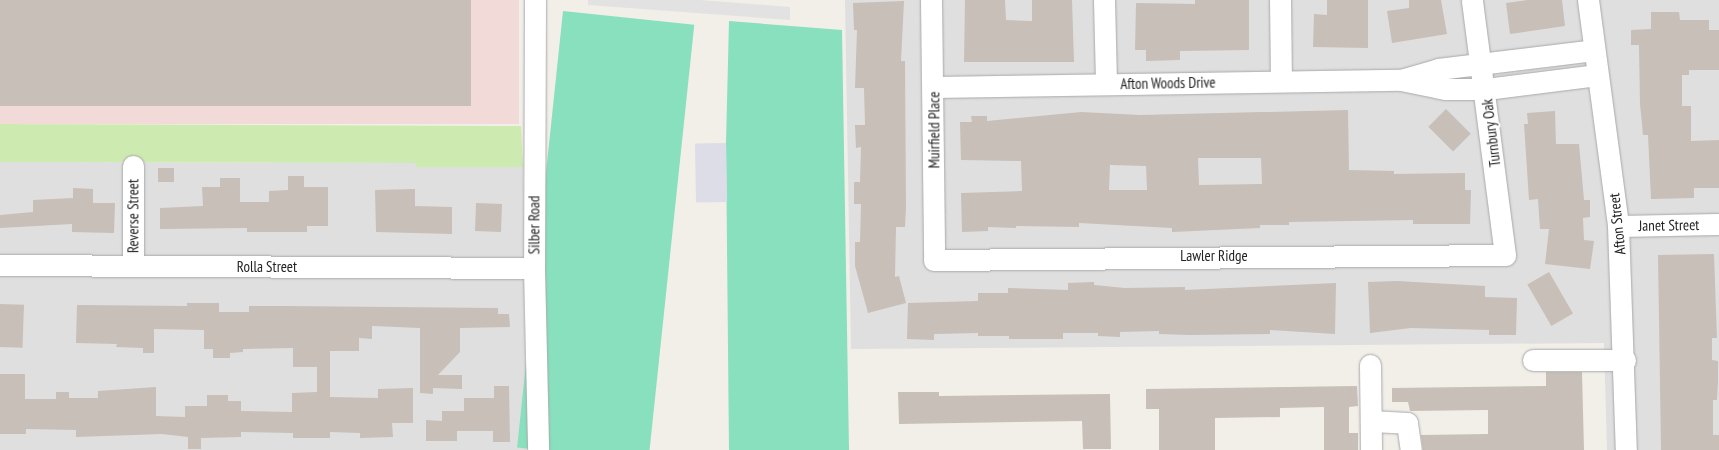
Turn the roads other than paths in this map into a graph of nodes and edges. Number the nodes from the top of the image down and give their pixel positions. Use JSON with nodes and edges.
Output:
{"nodes":[{"id":1,"x":535,"y":0,"type":"edge"},
{"id":2,"x":931,"y":0,"type":"edge"},
{"id":3,"x":1104,"y":0,"type":"edge"},
{"id":4,"x":1280,"y":0,"type":"edge"},
{"id":5,"x":1472,"y":0,"type":"edge"},
{"id":6,"x":1588,"y":0,"type":"edge"},
{"id":7,"x":1594,"y":50,"type":"junction"},
{"id":8,"x":1482,"y":63,"type":"junction"},
{"id":9,"x":1597,"y":75,"type":"junction"},
{"id":10,"x":1401,"y":80,"type":"junction"},
{"id":11,"x":1280,"y":81,"type":"junction"},
{"id":12,"x":1106,"y":84,"type":"junction"},
{"id":13,"x":934,"y":88,"type":"junction"},
{"id":14,"x":1486,"y":90,"type":"junction"},
{"id":15,"x":133,"y":166,"type":"dead end"},
{"id":16,"x":1719,"y":224,"type":"edge"},
{"id":17,"x":1618,"y":226,"type":"junction"},
{"id":18,"x":1493,"y":255,"type":"joint"},
{"id":19,"x":934,"y":260,"type":"joint"},
{"id":20,"x":0,"y":265,"type":"edge"},
{"id":21,"x":133,"y":266,"type":"junction"},
{"id":22,"x":534,"y":268,"type":"junction"},
{"id":23,"x":1533,"y":360,"type":"dead end"},
{"id":24,"x":1625,"y":360,"type":"junction"},
{"id":25,"x":1370,"y":365,"type":"dead end"},
{"id":26,"x":1371,"y":421,"type":"junction"},
{"id":27,"x":538,"y":450,"type":"edge"},
{"id":28,"x":1371,"y":450,"type":"edge"},
{"id":29,"x":1411,"y":450,"type":"edge"},
{"id":30,"x":1626,"y":450,"type":"edge"}],
"edges":[{"from":1,"to":22,"type":"street","name":"Silber Road"},
{"from":2,"to":13,"type":"street","name":"Muirfield Place"},
{"from":3,"to":12,"type":"street"},
{"from":4,"to":11,"type":"street"},
{"from":5,"to":8,"type":"street","name":"Turnbury Oak"},
{"from":6,"to":7,"type":"street","name":"Afton Street"},
{"from":7,"to":8,"type":"street","name":"Afton Woods Drive"},
{"from":7,"to":9,"type":"street","name":"Afton Street"},
{"from":8,"to":10,"type":"street","name":"Afton Woods Drive"},
{"from":8,"to":14,"type":"street","name":"Turnbury Oak"},
{"from":9,"to":14,"type":"street","name":"Afton Woods Drive"},
{"from":9,"to":17,"type":"street","name":"Afton Street"},
{"from":10,"to":11,"type":"street","name":"Afton Woods Drive"},
{"from":10,"to":14,"type":"street","name":"Afton Woods Drive"},
{"from":11,"to":12,"type":"street","name":"Afton Woods Drive"},
{"from":12,"to":13,"type":"street","name":"Afton Woods Drive"},
{"from":13,"to":19,"type":"street","name":"Muirfield Place"},
{"from":14,"to":18,"type":"street","name":"Turnbury Oak"},
{"from":15,"to":21,"type":"street","name":"Reverse Street"},
{"from":16,"to":17,"type":"street","name":"Janet Street"},
{"from":17,"to":24,"type":"street","name":"Afton Street"},
{"from":18,"to":19,"type":"street","name":"Lawler Ridge"},
{"from":20,"to":21,"type":"street","name":"Rolla Street"},
{"from":21,"to":22,"type":"street","name":"Rolla Street"},
{"from":22,"to":27,"type":"street","name":"Silber Road"},
{"from":23,"to":24,"type":"street"},
{"from":24,"to":30,"type":"street","name":"Afton Street"},
{"from":25,"to":26,"type":"street"},
{"from":26,"to":28,"type":"street"},
{"from":26,"to":29,"type":"street"}]}
